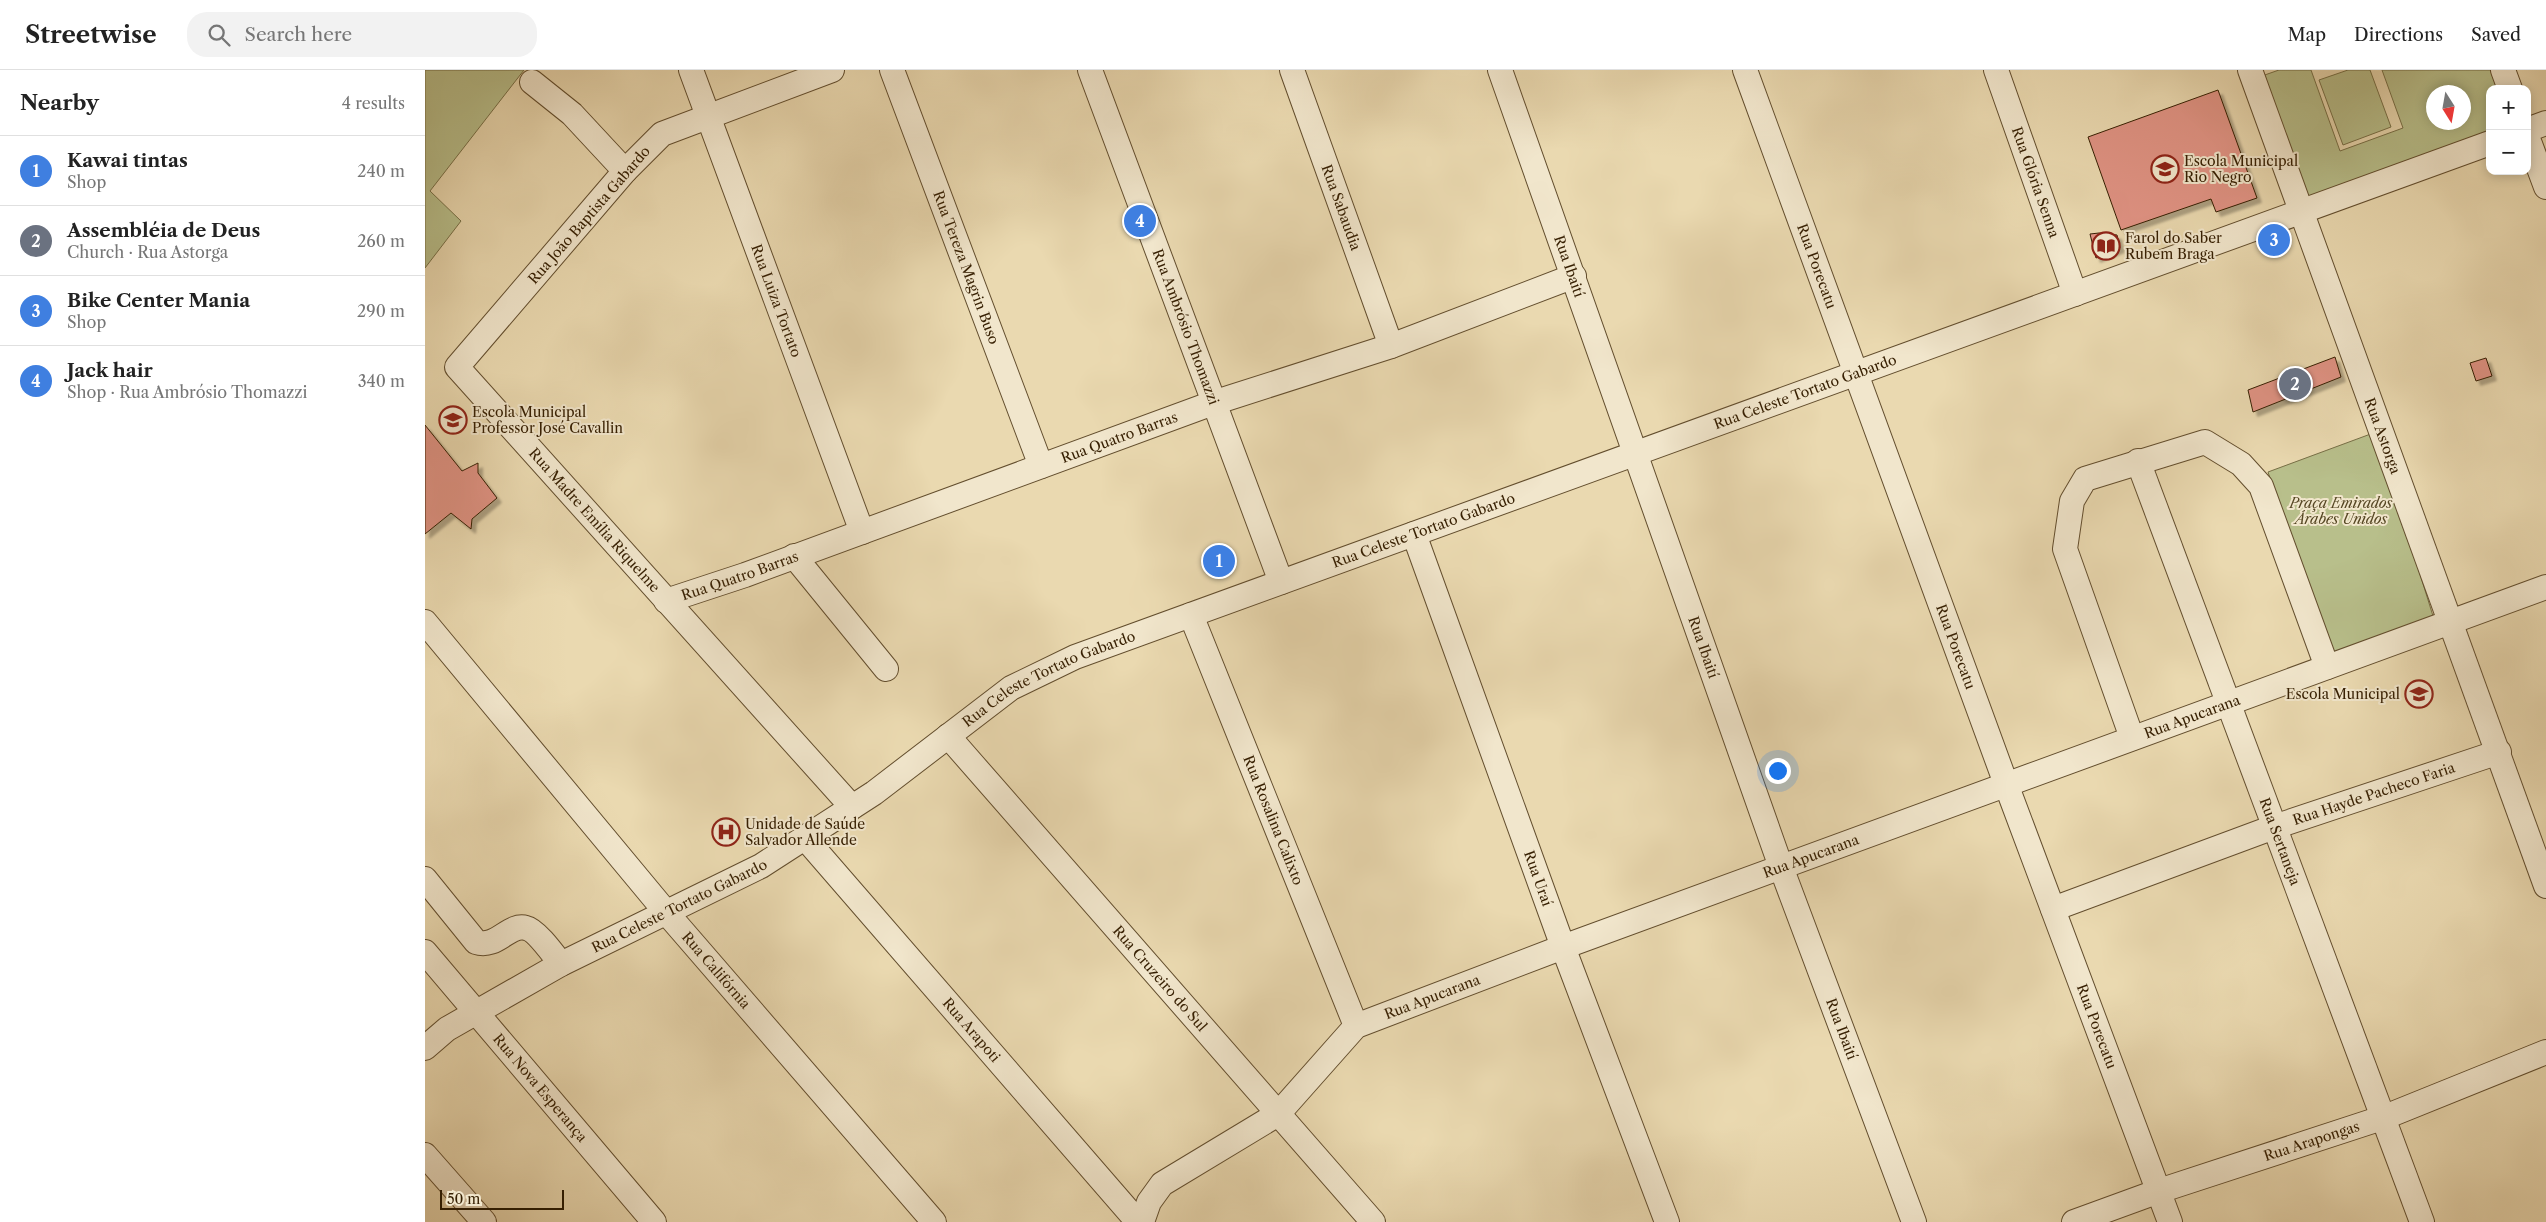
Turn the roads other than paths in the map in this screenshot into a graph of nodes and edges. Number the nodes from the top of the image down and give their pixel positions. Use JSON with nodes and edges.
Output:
{"nodes":[{"id":1,"x":691,"y":70,"type":"edge"},
{"id":2,"x":831,"y":70,"type":"edge"},
{"id":3,"x":892,"y":70,"type":"edge"},
{"id":4,"x":1090,"y":70,"type":"edge"},
{"id":5,"x":1292,"y":70,"type":"edge"},
{"id":6,"x":1500,"y":70,"type":"edge"},
{"id":7,"x":1745,"y":70,"type":"edge"},
{"id":8,"x":1996,"y":70,"type":"edge"},
{"id":9,"x":2250,"y":70,"type":"edge"},
{"id":10,"x":2503,"y":70,"type":"edge"},
{"id":11,"x":532,"y":82,"type":"dead end"},
{"id":12,"x":2509,"y":85,"type":"edge"},
{"id":13,"x":709,"y":116,"type":"junction"},
{"id":14,"x":2546,"y":123,"type":"edge"},
{"id":15,"x":2531,"y":129,"type":"edge"},
{"id":16,"x":2486,"y":145,"type":"edge"},
{"id":17,"x":2531,"y":147,"type":"edge"},
{"id":18,"x":625,"y":170,"type":"junction"},
{"id":19,"x":2546,"y":188,"type":"edge"},
{"id":20,"x":2303,"y":211,"type":"junction"},
{"id":21,"x":1574,"y":276,"type":"junction"},
{"id":22,"x":2075,"y":294,"type":"junction"},
{"id":23,"x":1391,"y":346,"type":"junction"},
{"id":24,"x":457,"y":367,"type":"joint"},
{"id":25,"x":1855,"y":374,"type":"junction"},
{"id":26,"x":1213,"y":403,"type":"junction"},
{"id":27,"x":1635,"y":454,"type":"junction"},
{"id":28,"x":2138,"y":461,"type":"junction"},
{"id":29,"x":1041,"y":466,"type":"junction"},
{"id":30,"x":862,"y":532,"type":"junction"},
{"id":31,"x":1414,"y":534,"type":"junction"},
{"id":32,"x":794,"y":556,"type":"junction"},
{"id":33,"x":1281,"y":582,"type":"junction"},
{"id":34,"x":2546,"y":587,"type":"edge"},
{"id":35,"x":666,"y":601,"type":"junction"},
{"id":36,"x":1191,"y":615,"type":"junction"},
{"id":37,"x":425,"y":622,"type":"edge"},
{"id":38,"x":2449,"y":624,"type":"junction"},
{"id":39,"x":2327,"y":666,"type":"junction"},
{"id":40,"x":886,"y":669,"type":"dead end"},
{"id":41,"x":2230,"y":702,"type":"junction"},
{"id":42,"x":948,"y":736,"type":"junction"},
{"id":43,"x":2132,"y":738,"type":"junction"},
{"id":44,"x":2499,"y":752,"type":"junction"},
{"id":45,"x":2006,"y":784,"type":"junction"},
{"id":46,"x":852,"y":807,"type":"junction"},
{"id":47,"x":2274,"y":827,"type":"junction"},
{"id":48,"x":805,"y":838,"type":"junction"},
{"id":49,"x":1781,"y":867,"type":"junction"},
{"id":50,"x":425,"y":879,"type":"edge"},
{"id":51,"x":2546,"y":886,"type":"edge"},
{"id":52,"x":2053,"y":909,"type":"junction"},
{"id":53,"x":665,"y":911,"type":"junction"},
{"id":54,"x":1563,"y":947,"type":"junction"},
{"id":55,"x":425,"y":952,"type":"edge"},
{"id":56,"x":561,"y":964,"type":"junction"},
{"id":57,"x":477,"y":1012,"type":"junction"},
{"id":58,"x":1356,"y":1026,"type":"junction"},
{"id":59,"x":425,"y":1048,"type":"edge"},
{"id":60,"x":2546,"y":1052,"type":"edge"},
{"id":61,"x":1278,"y":1114,"type":"junction"},
{"id":62,"x":2385,"y":1117,"type":"junction"},
{"id":63,"x":425,"y":1156,"type":"edge"},
{"id":64,"x":2159,"y":1191,"type":"junction"},
{"id":65,"x":484,"y":1222,"type":"edge"},
{"id":66,"x":654,"y":1222,"type":"edge"},
{"id":67,"x":934,"y":1222,"type":"edge"},
{"id":68,"x":1138,"y":1222,"type":"edge"},
{"id":69,"x":1143,"y":1222,"type":"edge"},
{"id":70,"x":1373,"y":1222,"type":"edge"},
{"id":71,"x":1667,"y":1222,"type":"edge"},
{"id":72,"x":1914,"y":1222,"type":"edge"},
{"id":73,"x":2074,"y":1222,"type":"edge"},
{"id":74,"x":2170,"y":1222,"type":"edge"},
{"id":75,"x":2423,"y":1222,"type":"edge"}],
"edges":[{"from":1,"to":13,"type":"street","name":"Rua Luiza Tortato"},
{"from":2,"to":13,"type":"street","name":"Rua João Baptista Gabardo"},
{"from":3,"to":29,"type":"street","name":"Rua Tereza Magrin Buso"},
{"from":4,"to":26,"type":"street","name":"Rua Ambrósio Thomazzi"},
{"from":5,"to":23,"type":"street","name":"Rua Sabaudia"},
{"from":6,"to":21,"type":"street","name":"Rua Ibaití"},
{"from":7,"to":25,"type":"street","name":"Rua Porecatu"},
{"from":8,"to":22,"type":"street","name":"Rua Glória Senna"},
{"from":9,"to":20,"type":"street","name":"Rua Astorga"},
{"from":10,"to":12,"type":"street"},
{"from":11,"to":18,"type":"street"},
{"from":13,"to":18,"type":"street","name":"Rua João Baptista Gabardo"},
{"from":13,"to":30,"type":"street","name":"Rua Luiza Tortato"},
{"from":14,"to":15,"type":"street"},
{"from":16,"to":20,"type":"street","name":"Rua Celeste Tortato Gabardo"},
{"from":17,"to":19,"type":"street"},
{"from":18,"to":24,"type":"street","name":"Rua João Baptista Gabardo"},
{"from":20,"to":22,"type":"street","name":"Rua Celeste Tortato Gabardo"},
{"from":20,"to":38,"type":"street","name":"Rua Astorga"},
{"from":21,"to":23,"type":"street","name":"Rua Quatro Barras"},
{"from":21,"to":27,"type":"street","name":"Rua Ibaití"},
{"from":22,"to":25,"type":"street","name":"Rua Celeste Tortato Gabardo"},
{"from":23,"to":26,"type":"street","name":"Rua Quatro Barras"},
{"from":24,"to":35,"type":"street","name":"Rua Madre Emília Riquelme"},
{"from":25,"to":27,"type":"street","name":"Rua Celeste Tortato Gabardo"},
{"from":25,"to":45,"type":"street","name":"Rua Porecatu"},
{"from":26,"to":29,"type":"street","name":"Rua Quatro Barras"},
{"from":26,"to":33,"type":"street","name":"Rua Ambrósio Thomazzi"},
{"from":27,"to":31,"type":"street","name":"Rua Celeste Tortato Gabardo"},
{"from":27,"to":49,"type":"street","name":"Rua Ibaití"},
{"from":28,"to":39,"type":"street"},
{"from":28,"to":41,"type":"street","name":"Rua Sertaneja"},
{"from":28,"to":43,"type":"street"},
{"from":29,"to":30,"type":"street","name":"Rua Quatro Barras"},
{"from":30,"to":32,"type":"street","name":"Rua Quatro Barras"},
{"from":31,"to":33,"type":"street","name":"Rua Celeste Tortato Gabardo"},
{"from":31,"to":54,"type":"street","name":"Rua Uraí"},
{"from":32,"to":35,"type":"street","name":"Rua Quatro Barras"},
{"from":32,"to":40,"type":"street"},
{"from":33,"to":36,"type":"street","name":"Rua Celeste Tortato Gabardo"},
{"from":34,"to":38,"type":"street","name":"Rua Apucarana"},
{"from":35,"to":46,"type":"street","name":"Rua Madre Emília Riquelme"},
{"from":36,"to":42,"type":"street","name":"Rua Celeste Tortato Gabardo"},
{"from":36,"to":58,"type":"street","name":"Rua Rosalina Calixto"},
{"from":37,"to":53,"type":"street","name":"Rua Califórnia"},
{"from":38,"to":39,"type":"street","name":"Rua Apucarana"},
{"from":38,"to":44,"type":"street","name":"Rua Astorga"},
{"from":39,"to":41,"type":"street","name":"Rua Apucarana"},
{"from":41,"to":43,"type":"street","name":"Rua Apucarana"},
{"from":41,"to":47,"type":"street","name":"Rua Sertaneja"},
{"from":42,"to":46,"type":"street","name":"Rua Celeste Tortato Gabardo"},
{"from":42,"to":61,"type":"street","name":"Rua Cruzeiro do Sul"},
{"from":43,"to":45,"type":"street","name":"Rua Apucarana"},
{"from":44,"to":47,"type":"street","name":"Rua Hayde Pacheco Faria"},
{"from":44,"to":51,"type":"street","name":"Rua Astorga"},
{"from":45,"to":49,"type":"street","name":"Rua Apucarana"},
{"from":45,"to":52,"type":"street","name":"Rua Porecatu"},
{"from":46,"to":48,"type":"street","name":"Rua Celeste Tortato Gabardo"},
{"from":47,"to":52,"type":"street","name":"Rua Hayde Pacheco Faria"},
{"from":47,"to":62,"type":"street","name":"Rua Sertaneja"},
{"from":48,"to":53,"type":"street","name":"Rua Celeste Tortato Gabardo"},
{"from":48,"to":68,"type":"street","name":"Rua Arapoti"},
{"from":49,"to":54,"type":"street","name":"Rua Apucarana"},
{"from":49,"to":72,"type":"street","name":"Rua Ibaití"},
{"from":50,"to":56,"type":"street"},
{"from":52,"to":64,"type":"street","name":"Rua Porecatu"},
{"from":53,"to":56,"type":"street","name":"Rua Celeste Tortato Gabardo"},
{"from":53,"to":67,"type":"street","name":"Rua Califórnia"},
{"from":54,"to":58,"type":"street","name":"Rua Apucarana"},
{"from":54,"to":71,"type":"street","name":"Rua Uraí"},
{"from":55,"to":57,"type":"street","name":"Rua Nova Esperança"},
{"from":56,"to":57,"type":"street","name":"Rua Celeste Tortato Gabardo"},
{"from":57,"to":59,"type":"street","name":"Rua Celeste Tortato Gabardo"},
{"from":57,"to":66,"type":"street","name":"Rua Nova Esperança"},
{"from":58,"to":61,"type":"street","name":"Rua Apucarana"},
{"from":60,"to":62,"type":"street","name":"Rua Arapongas"},
{"from":61,"to":69,"type":"street","name":"Rua Apucarana"},
{"from":61,"to":70,"type":"street","name":"Rua Cruzeiro do Sul"},
{"from":62,"to":64,"type":"street","name":"Rua Arapongas"},
{"from":62,"to":75,"type":"street","name":"Rua Sertaneja"},
{"from":63,"to":65,"type":"street"},
{"from":64,"to":73,"type":"street","name":"Rua Arapongas"},
{"from":64,"to":74,"type":"street","name":"Rua Porecatu"}]}
